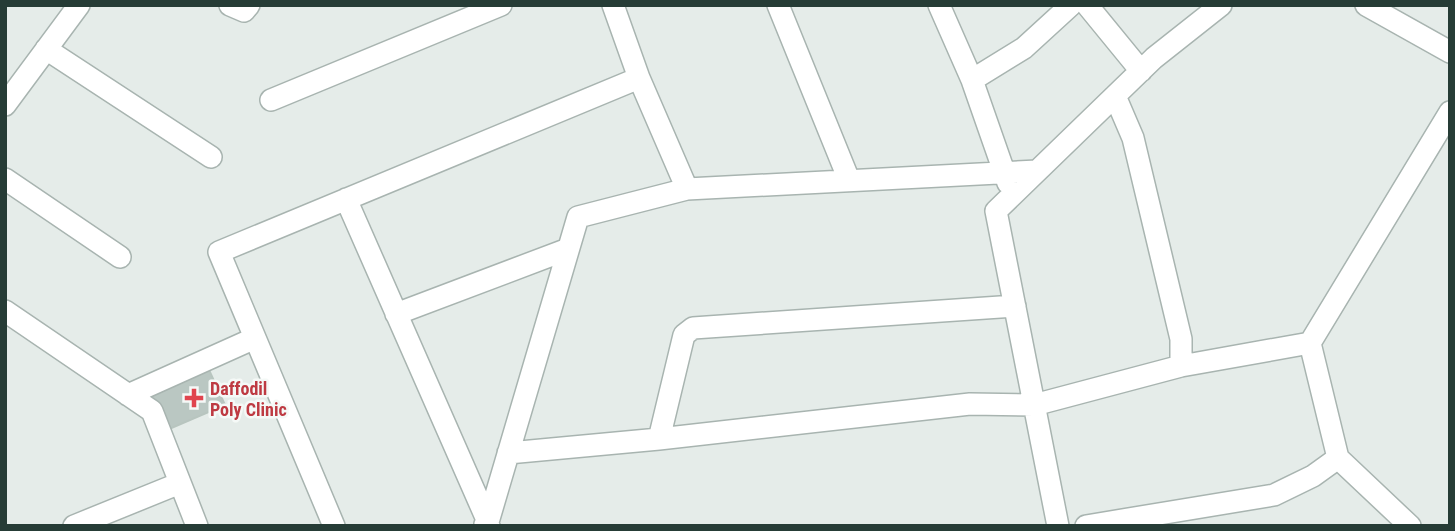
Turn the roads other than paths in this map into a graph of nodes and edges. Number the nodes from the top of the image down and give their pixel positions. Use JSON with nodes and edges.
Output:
{"nodes":[{"id":1,"x":79,"y":5,"type":"edge"},
{"id":2,"x":230,"y":5,"type":"edge"},
{"id":3,"x":249,"y":5,"type":"edge"},
{"id":4,"x":501,"y":5,"type":"edge"},
{"id":5,"x":612,"y":5,"type":"edge"},
{"id":6,"x":778,"y":5,"type":"edge"},
{"id":7,"x":939,"y":5,"type":"edge"},
{"id":8,"x":1071,"y":5,"type":"edge"},
{"id":9,"x":1087,"y":5,"type":"edge"},
{"id":10,"x":1221,"y":5,"type":"edge"},
{"id":11,"x":1366,"y":5,"type":"edge"},
{"id":12,"x":46,"y":49,"type":"junction"},
{"id":13,"x":1450,"y":52,"type":"edge"},
{"id":14,"x":1140,"y":71,"type":"junction"},
{"id":15,"x":639,"y":78,"type":"junction"},
{"id":16,"x":972,"y":80,"type":"junction"},
{"id":17,"x":1115,"y":96,"type":"junction"},
{"id":18,"x":271,"y":100,"type":"dead end"},
{"id":19,"x":5,"y":104,"type":"edge"},
{"id":20,"x":1450,"y":112,"type":"edge"},
{"id":21,"x":211,"y":157,"type":"dead end"},
{"id":22,"x":1037,"y":171,"type":"junction"},
{"id":23,"x":1003,"y":172,"type":"junction"},
{"id":24,"x":5,"y":179,"type":"edge"},
{"id":25,"x":849,"y":180,"type":"junction"},
{"id":26,"x":687,"y":189,"type":"junction"},
{"id":27,"x":1013,"y":194,"type":"junction"},
{"id":28,"x":346,"y":199,"type":"junction"},
{"id":29,"x":568,"y":249,"type":"junction"},
{"id":30,"x":120,"y":257,"type":"dead end"},
{"id":31,"x":1015,"y":306,"type":"junction"},
{"id":32,"x":5,"y":311,"type":"edge"},
{"id":33,"x":396,"y":314,"type":"junction"},
{"id":34,"x":255,"y":338,"type":"junction"},
{"id":35,"x":1310,"y":343,"type":"junction"},
{"id":36,"x":1181,"y":366,"type":"junction"},
{"id":37,"x":128,"y":395,"type":"junction"},
{"id":38,"x":1034,"y":405,"type":"junction"},
{"id":39,"x":659,"y":439,"type":"junction"},
{"id":40,"x":508,"y":453,"type":"junction"},
{"id":41,"x":1338,"y":458,"type":"junction"},
{"id":42,"x":180,"y":483,"type":"junction"},
{"id":43,"x":485,"y":524,"type":"edge"},
{"id":44,"x":74,"y":526,"type":"edge"},
{"id":45,"x":197,"y":526,"type":"edge"},
{"id":46,"x":334,"y":526,"type":"edge"},
{"id":47,"x":1058,"y":526,"type":"edge"},
{"id":48,"x":1086,"y":526,"type":"edge"},
{"id":49,"x":1410,"y":526,"type":"edge"}],
"edges":[{"from":1,"to":12,"type":"street"},
{"from":2,"to":3,"type":"street"},
{"from":4,"to":18,"type":"street"},
{"from":5,"to":15,"type":"street"},
{"from":6,"to":25,"type":"street"},
{"from":7,"to":16,"type":"street"},
{"from":8,"to":16,"type":"street"},
{"from":9,"to":14,"type":"street"},
{"from":10,"to":14,"type":"street"},
{"from":11,"to":13,"type":"street"},
{"from":12,"to":19,"type":"street"},
{"from":12,"to":21,"type":"street"},
{"from":14,"to":17,"type":"street"},
{"from":15,"to":26,"type":"street"},
{"from":15,"to":28,"type":"street"},
{"from":16,"to":23,"type":"street"},
{"from":17,"to":22,"type":"street"},
{"from":17,"to":36,"type":"street"},
{"from":20,"to":35,"type":"street"},
{"from":22,"to":23,"type":"street"},
{"from":22,"to":27,"type":"street"},
{"from":23,"to":25,"type":"street"},
{"from":23,"to":27,"type":"street"},
{"from":24,"to":30,"type":"street"},
{"from":25,"to":26,"type":"street"},
{"from":26,"to":29,"type":"street"},
{"from":27,"to":31,"type":"street"},
{"from":28,"to":33,"type":"street"},
{"from":28,"to":34,"type":"street"},
{"from":29,"to":33,"type":"street"},
{"from":29,"to":40,"type":"street"},
{"from":31,"to":38,"type":"street"},
{"from":31,"to":39,"type":"street"},
{"from":32,"to":37,"type":"street"},
{"from":33,"to":43,"type":"street"},
{"from":34,"to":37,"type":"street"},
{"from":34,"to":46,"type":"street"},
{"from":35,"to":36,"type":"street"},
{"from":35,"to":41,"type":"street"},
{"from":36,"to":38,"type":"street"},
{"from":37,"to":42,"type":"street"},
{"from":38,"to":39,"type":"street"},
{"from":38,"to":47,"type":"street"},
{"from":39,"to":40,"type":"street"},
{"from":40,"to":43,"type":"street"},
{"from":41,"to":48,"type":"street"},
{"from":41,"to":49,"type":"street"},
{"from":42,"to":44,"type":"street"},
{"from":42,"to":45,"type":"street"}]}
